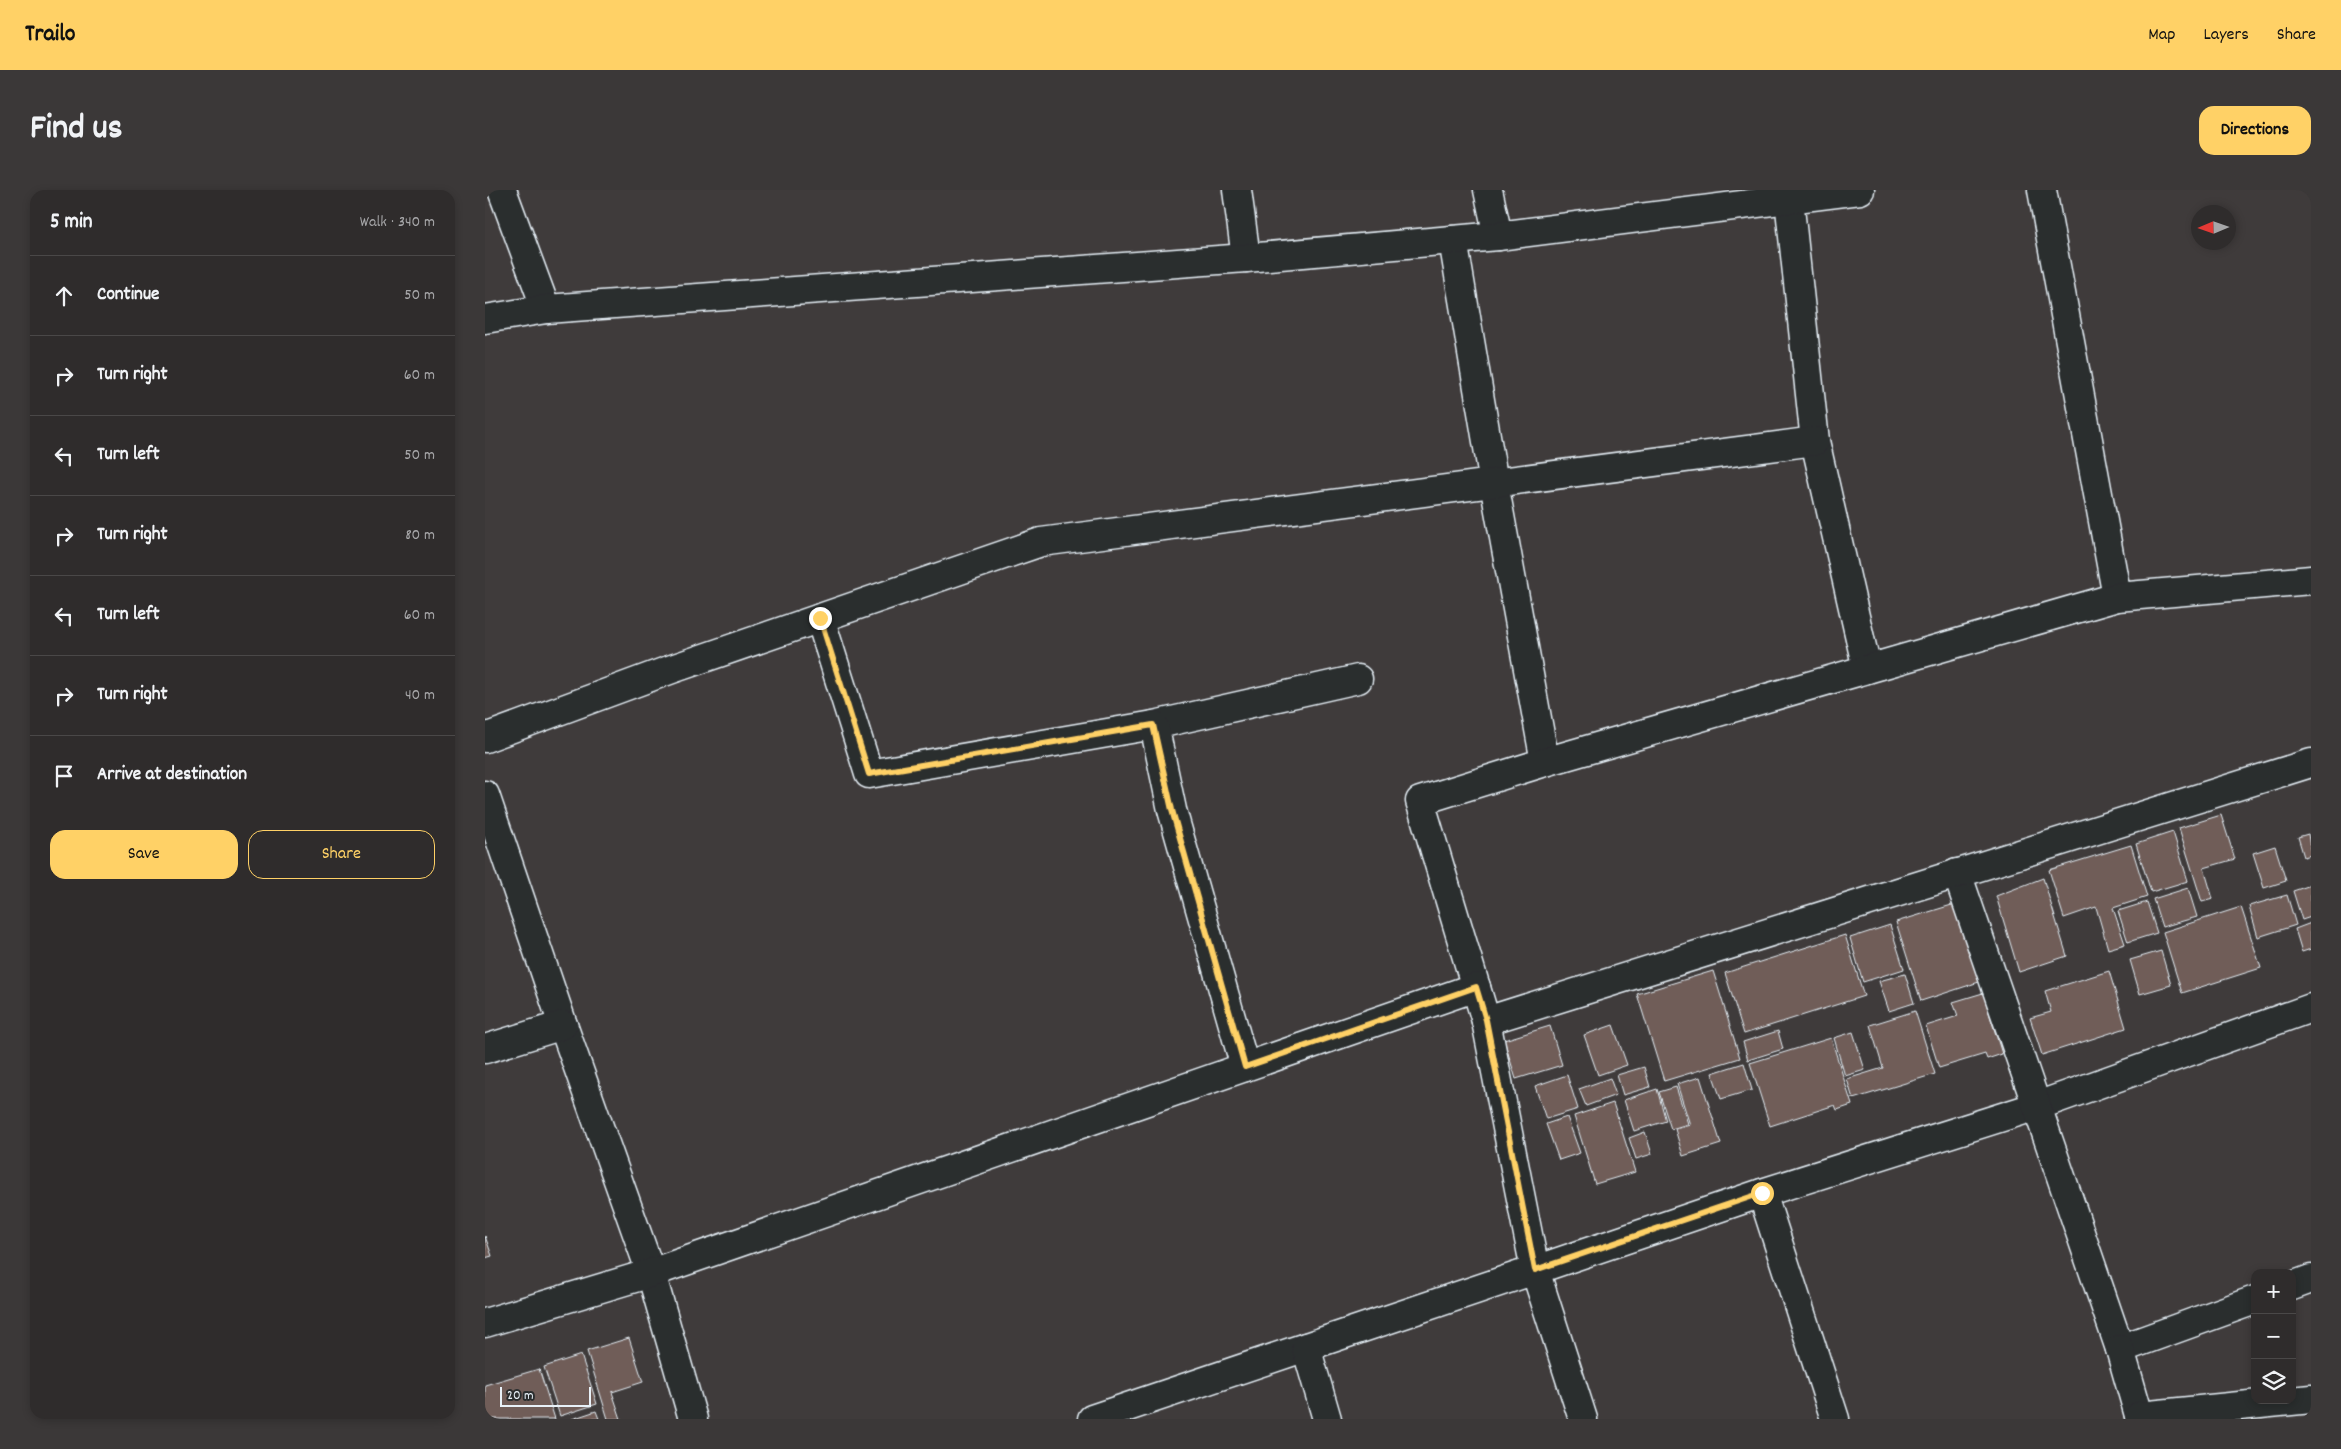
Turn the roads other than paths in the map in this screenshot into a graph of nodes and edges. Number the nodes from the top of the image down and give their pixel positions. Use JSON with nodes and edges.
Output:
{"nodes":[{"id":1,"x":502,"y":190,"type":"edge"},
{"id":2,"x":1237,"y":190,"type":"edge"},
{"id":3,"x":1488,"y":190,"type":"edge"},
{"id":4,"x":1860,"y":190,"type":"edge"},
{"id":5,"x":2042,"y":190,"type":"edge"},
{"id":6,"x":1789,"y":199,"type":"junction"},
{"id":7,"x":1498,"y":236,"type":"junction"},
{"id":8,"x":1453,"y":240,"type":"junction"},
{"id":9,"x":1246,"y":258,"type":"junction"},
{"id":10,"x":546,"y":310,"type":"junction"},
{"id":11,"x":485,"y":319,"type":"edge"},
{"id":12,"x":1815,"y":441,"type":"junction"},
{"id":13,"x":1494,"y":483,"type":"junction"},
{"id":14,"x":2311,"y":580,"type":"edge"},
{"id":15,"x":2117,"y":597,"type":"junction"},
{"id":16,"x":820,"y":618,"type":"junction"},
{"id":17,"x":1867,"y":669,"type":"junction"},
{"id":18,"x":1358,"y":679,"type":"dead end"},
{"id":19,"x":1153,"y":725,"type":"junction"},
{"id":20,"x":485,"y":738,"type":"edge"},
{"id":21,"x":1545,"y":762,"type":"junction"},
{"id":22,"x":2311,"y":763,"type":"edge"},
{"id":23,"x":485,"y":796,"type":"edge"},
{"id":24,"x":1957,"y":873,"type":"junction"},
{"id":25,"x":1476,"y":987,"type":"junction"},
{"id":26,"x":2311,"y":1008,"type":"edge"},
{"id":27,"x":1486,"y":1020,"type":"junction"},
{"id":28,"x":563,"y":1025,"type":"junction"},
{"id":29,"x":485,"y":1049,"type":"edge"},
{"id":30,"x":1245,"y":1067,"type":"junction"},
{"id":31,"x":2037,"y":1106,"type":"junction"},
{"id":32,"x":1762,"y":1193,"type":"junction"},
{"id":33,"x":1535,"y":1270,"type":"junction"},
{"id":34,"x":651,"y":1273,"type":"junction"},
{"id":35,"x":2311,"y":1280,"type":"edge"},
{"id":36,"x":2296,"y":1285,"type":"edge"},
{"id":37,"x":2251,"y":1301,"type":"edge"},
{"id":38,"x":485,"y":1323,"type":"edge"},
{"id":39,"x":1306,"y":1347,"type":"junction"},
{"id":40,"x":2120,"y":1349,"type":"junction"},
{"id":41,"x":2311,"y":1399,"type":"edge"},
{"id":42,"x":2139,"y":1418,"type":"edge"},
{"id":43,"x":693,"y":1419,"type":"edge"},
{"id":44,"x":1092,"y":1419,"type":"edge"},
{"id":45,"x":1327,"y":1419,"type":"edge"},
{"id":46,"x":1583,"y":1419,"type":"edge"},
{"id":47,"x":1835,"y":1419,"type":"edge"}],
"edges":[{"from":1,"to":10,"type":"street"},
{"from":2,"to":9,"type":"street"},
{"from":3,"to":7,"type":"street"},
{"from":4,"to":6,"type":"street"},
{"from":5,"to":15,"type":"street"},
{"from":6,"to":7,"type":"street"},
{"from":6,"to":12,"type":"street"},
{"from":7,"to":8,"type":"street"},
{"from":8,"to":9,"type":"street"},
{"from":8,"to":13,"type":"street"},
{"from":9,"to":10,"type":"street"},
{"from":10,"to":11,"type":"street"},
{"from":12,"to":13,"type":"street"},
{"from":12,"to":17,"type":"street"},
{"from":13,"to":16,"type":"street"},
{"from":13,"to":21,"type":"street"},
{"from":14,"to":15,"type":"street"},
{"from":15,"to":17,"type":"street"},
{"from":16,"to":19,"type":"street"},
{"from":16,"to":20,"type":"street"},
{"from":17,"to":21,"type":"street"},
{"from":18,"to":19,"type":"street"},
{"from":19,"to":30,"type":"street"},
{"from":21,"to":25,"type":"street"},
{"from":22,"to":24,"type":"street"},
{"from":23,"to":28,"type":"street"},
{"from":24,"to":27,"type":"street"},
{"from":24,"to":31,"type":"street"},
{"from":25,"to":27,"type":"street"},
{"from":25,"to":30,"type":"street"},
{"from":26,"to":31,"type":"street"},
{"from":27,"to":33,"type":"street"},
{"from":28,"to":29,"type":"street"},
{"from":28,"to":34,"type":"street"},
{"from":30,"to":34,"type":"street"},
{"from":31,"to":32,"type":"street"},
{"from":31,"to":40,"type":"street"},
{"from":32,"to":33,"type":"street"},
{"from":32,"to":47,"type":"street"},
{"from":33,"to":39,"type":"street"},
{"from":33,"to":46,"type":"street"},
{"from":34,"to":38,"type":"street"},
{"from":34,"to":43,"type":"street"},
{"from":35,"to":36,"type":"street"},
{"from":37,"to":40,"type":"street"},
{"from":39,"to":44,"type":"street"},
{"from":39,"to":45,"type":"street"},
{"from":40,"to":42,"type":"street"},
{"from":41,"to":42,"type":"street"}]}
